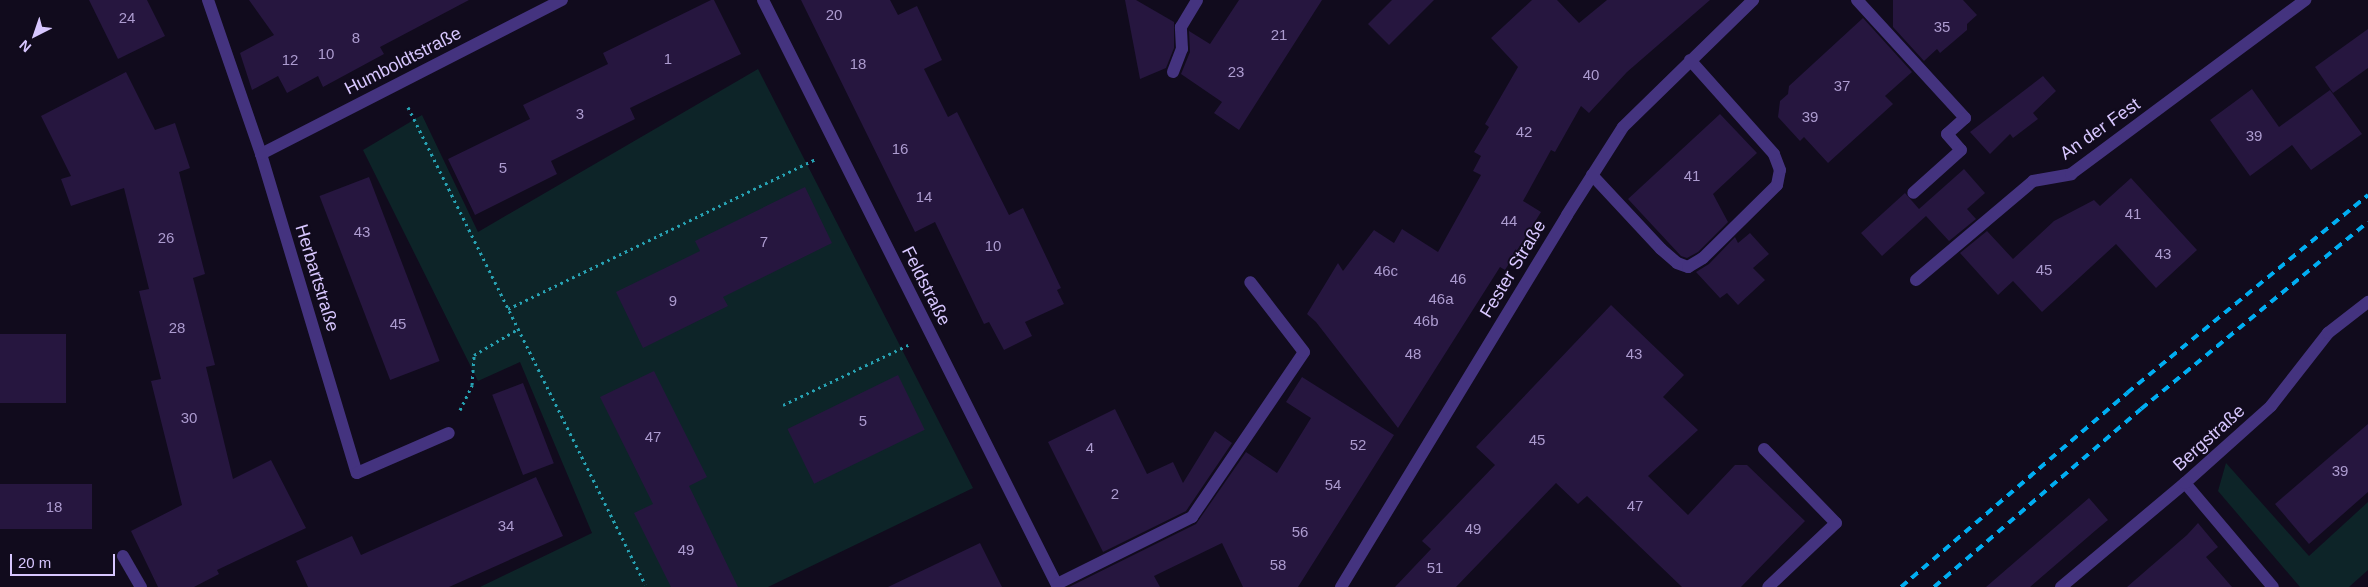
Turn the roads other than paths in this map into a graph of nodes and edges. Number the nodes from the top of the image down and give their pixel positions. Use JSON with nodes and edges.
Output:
{"nodes":[{"id":1,"x":208,"y":0,"type":"edge"},
{"id":2,"x":562,"y":0,"type":"edge"},
{"id":3,"x":763,"y":0,"type":"edge"},
{"id":4,"x":1197,"y":0,"type":"edge"},
{"id":5,"x":1753,"y":0,"type":"edge"},
{"id":6,"x":1857,"y":0,"type":"edge"},
{"id":7,"x":2305,"y":0,"type":"edge"},
{"id":8,"x":1690,"y":60,"type":"junction"},
{"id":9,"x":1172,"y":72,"type":"dead end"},
{"id":10,"x":261,"y":154,"type":"junction"},
{"id":11,"x":1592,"y":175,"type":"junction"},
{"id":12,"x":1913,"y":193,"type":"dead end"},
{"id":13,"x":1916,"y":280,"type":"dead end"},
{"id":14,"x":1250,"y":282,"type":"dead end"},
{"id":15,"x":2368,"y":302,"type":"edge"},
{"id":16,"x":449,"y":433,"type":"road end"},
{"id":17,"x":1764,"y":450,"type":"dead end"},
{"id":18,"x":2185,"y":483,"type":"junction"},
{"id":19,"x":123,"y":556,"type":"dead end"},
{"id":20,"x":1058,"y":585,"type":"edge"},
{"id":21,"x":141,"y":587,"type":"edge"},
{"id":22,"x":1341,"y":587,"type":"edge"},
{"id":23,"x":1768,"y":587,"type":"edge"},
{"id":24,"x":2061,"y":587,"type":"edge"},
{"id":25,"x":2273,"y":587,"type":"edge"}],
"edges":[{"from":1,"to":10,"type":"street","name":"Herbartstraße"},
{"from":2,"to":10,"type":"street","name":"Humboldtstraße"},
{"from":3,"to":20,"type":"street","name":"Feldstraße"},
{"from":4,"to":9,"type":"street"},
{"from":5,"to":8,"type":"street","name":"Fester Straße"},
{"from":6,"to":12,"type":"street"},
{"from":7,"to":13,"type":"street","name":"An der Fest"},
{"from":8,"to":11,"type":"street","name":"Fester Straße"},
{"from":8,"to":11,"type":"street"},
{"from":10,"to":16,"type":"street","name":"Herbartstraße"},
{"from":11,"to":22,"type":"street","name":"Fester Straße"},
{"from":14,"to":20,"type":"street"},
{"from":15,"to":18,"type":"street","name":"Bergstraße"},
{"from":17,"to":23,"type":"street"},
{"from":18,"to":24,"type":"street","name":"Bergstraße"},
{"from":18,"to":25,"type":"street"},
{"from":19,"to":21,"type":"street"}]}
